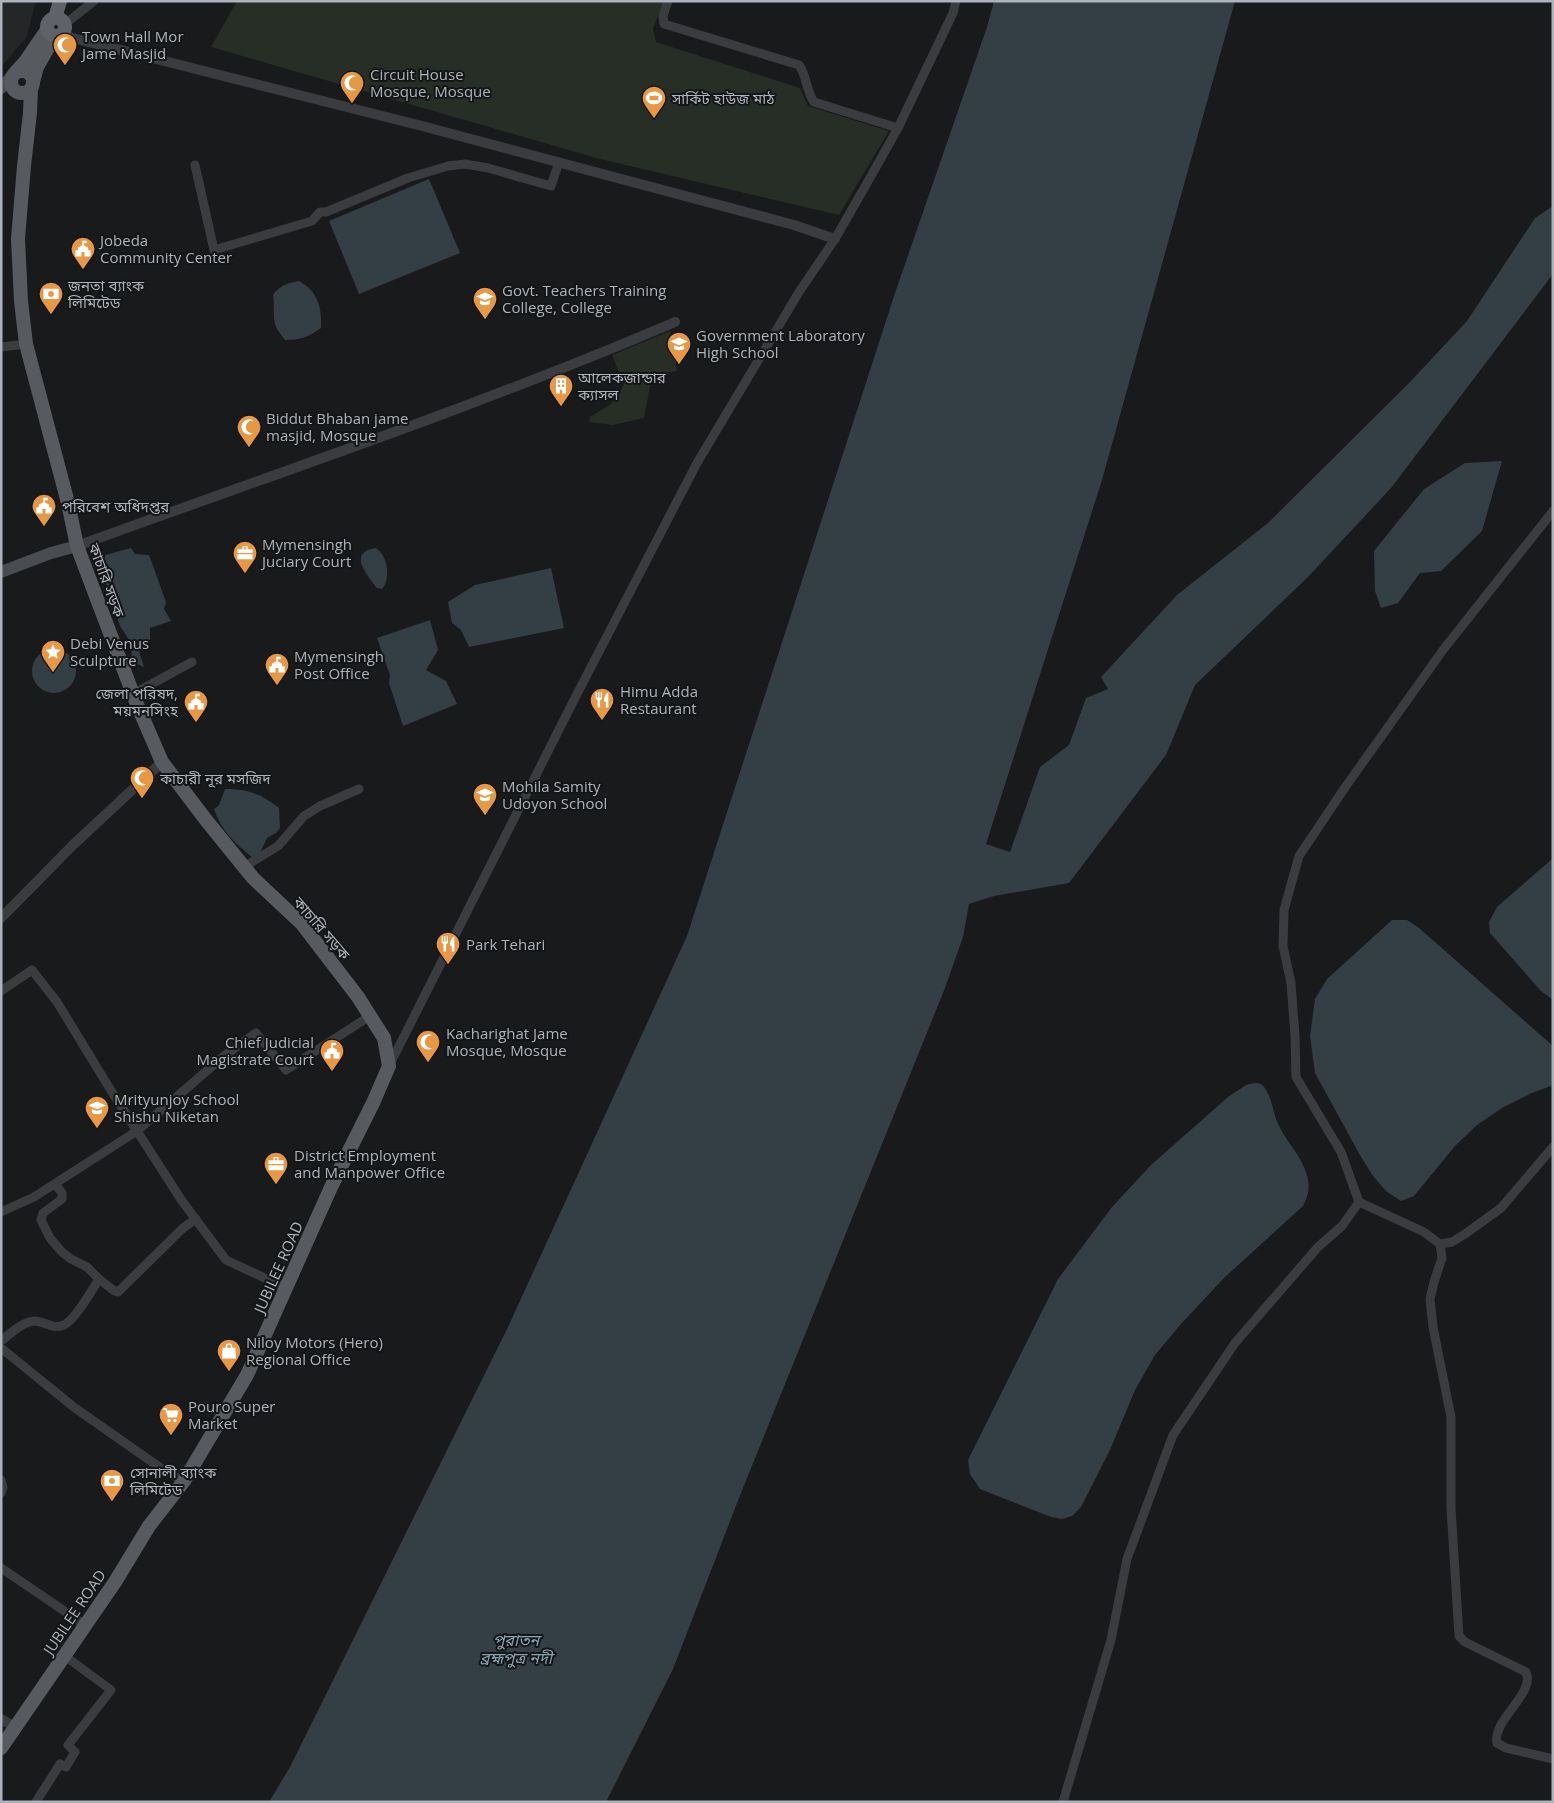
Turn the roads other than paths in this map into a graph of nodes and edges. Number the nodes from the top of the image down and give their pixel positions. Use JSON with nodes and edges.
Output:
{"nodes":[{"id":1,"x":60,"y":1,"type":"edge"},
{"id":2,"x":94,"y":1,"type":"edge"},
{"id":3,"x":668,"y":1,"type":"edge"},
{"id":4,"x":956,"y":1,"type":"edge"},
{"id":5,"x":56,"y":29,"type":"junction"},
{"id":6,"x":14,"y":74,"type":"junction"},
{"id":7,"x":17,"y":90,"type":"edge"},
{"id":8,"x":898,"y":128,"type":"junction"},
{"id":9,"x":559,"y":162,"type":"junction"},
{"id":10,"x":195,"y":165,"type":"dead end"},
{"id":11,"x":835,"y":239,"type":"junction"},
{"id":12,"x":675,"y":322,"type":"dead end"},
{"id":13,"x":26,"y":344,"type":"junction"},
{"id":14,"x":1,"y":347,"type":"edge"},
{"id":15,"x":1553,"y":511,"type":"edge"},
{"id":16,"x":77,"y":546,"type":"junction"},
{"id":17,"x":1,"y":572,"type":"edge"},
{"id":18,"x":192,"y":662,"type":"dead end"},
{"id":19,"x":133,"y":694,"type":"junction"},
{"id":20,"x":162,"y":762,"type":"junction"},
{"id":21,"x":360,"y":789,"type":"dead end"},
{"id":22,"x":244,"y":867,"type":"junction"},
{"id":23,"x":1,"y":918,"type":"edge"},
{"id":24,"x":1,"y":991,"type":"edge"},
{"id":25,"x":370,"y":1016,"type":"junction"},
{"id":26,"x":389,"y":1066,"type":"junction"},
{"id":27,"x":137,"y":1131,"type":"junction"},
{"id":28,"x":1553,"y":1147,"type":"edge"},
{"id":29,"x":55,"y":1184,"type":"junction"},
{"id":30,"x":1359,"y":1202,"type":"junction"},
{"id":31,"x":1,"y":1212,"type":"edge"},
{"id":32,"x":196,"y":1219,"type":"junction"},
{"id":33,"x":1440,"y":1244,"type":"junction"},
{"id":34,"x":99,"y":1279,"type":"junction"},
{"id":35,"x":286,"y":1288,"type":"junction"},
{"id":36,"x":1,"y":1342,"type":"edge"},
{"id":37,"x":1,"y":1348,"type":"edge"},
{"id":38,"x":1,"y":1480,"type":"edge"},
{"id":39,"x":184,"y":1481,"type":"junction"},
{"id":40,"x":1,"y":1493,"type":"edge"},
{"id":41,"x":1,"y":1568,"type":"edge"},
{"id":42,"x":85,"y":1625,"type":"junction"},
{"id":43,"x":65,"y":1656,"type":"junction"},
{"id":44,"x":1,"y":1719,"type":"edge"},
{"id":45,"x":15,"y":1727,"type":"junction"},
{"id":46,"x":1,"y":1748,"type":"edge"},
{"id":47,"x":1553,"y":1759,"type":"edge"},
{"id":48,"x":36,"y":1802,"type":"edge"},
{"id":49,"x":1063,"y":1802,"type":"edge"}],
"edges":[{"from":1,"to":5,"type":"highway"},
{"from":2,"to":5,"type":"street"},
{"from":3,"to":8,"type":"street"},
{"from":4,"to":8,"type":"street"},
{"from":5,"to":6,"type":"main road"},
{"from":5,"to":7,"type":"main road","name":"কাচারি সড়ক"},
{"from":5,"to":9,"type":"street"},
{"from":6,"to":7,"type":"main road"},
{"from":6,"to":7,"type":"main road"},
{"from":7,"to":13,"type":"main road","name":"কাচারি সড়ক"},
{"from":8,"to":11,"type":"street"},
{"from":9,"to":10,"type":"street"},
{"from":9,"to":11,"type":"street"},
{"from":11,"to":26,"type":"street"},
{"from":12,"to":16,"type":"street"},
{"from":13,"to":14,"type":"street"},
{"from":13,"to":16,"type":"main road","name":"কাচারি সড়ক"},
{"from":15,"to":30,"type":"street"},
{"from":16,"to":17,"type":"main road"},
{"from":16,"to":19,"type":"main road","name":"কাচারি সড়ক"},
{"from":18,"to":19,"type":"street"},
{"from":19,"to":20,"type":"main road","name":"কাচারি সড়ক"},
{"from":20,"to":22,"type":"main road","name":"কাচারি সড়ক"},
{"from":20,"to":23,"type":"street"},
{"from":21,"to":22,"type":"street"},
{"from":22,"to":25,"type":"main road","name":"কাচারি সড়ক"},
{"from":24,"to":27,"type":"street"},
{"from":25,"to":26,"type":"main road","name":"কাচারি সড়ক"},
{"from":25,"to":27,"type":"street"},
{"from":26,"to":35,"type":"main road","name":"JUBILEE ROAD"},
{"from":27,"to":29,"type":"street"},
{"from":27,"to":32,"type":"street"},
{"from":28,"to":33,"type":"street"},
{"from":29,"to":31,"type":"street"},
{"from":29,"to":34,"type":"street"},
{"from":30,"to":33,"type":"street"},
{"from":30,"to":49,"type":"street"},
{"from":32,"to":34,"type":"street"},
{"from":32,"to":35,"type":"street"},
{"from":33,"to":47,"type":"street"},
{"from":34,"to":36,"type":"street"},
{"from":35,"to":39,"type":"main road","name":"JUBILEE ROAD"},
{"from":37,"to":39,"type":"street"},
{"from":38,"to":40,"type":"street"},
{"from":39,"to":42,"type":"main road","name":"JUBILEE ROAD"},
{"from":41,"to":42,"type":"street"},
{"from":42,"to":43,"type":"main road","name":"JUBILEE ROAD"},
{"from":43,"to":45,"type":"main road","name":"JUBILEE ROAD"},
{"from":43,"to":48,"type":"street"},
{"from":44,"to":45,"type":"street"},
{"from":45,"to":46,"type":"main road","name":"JUBILEE ROAD"}]}
